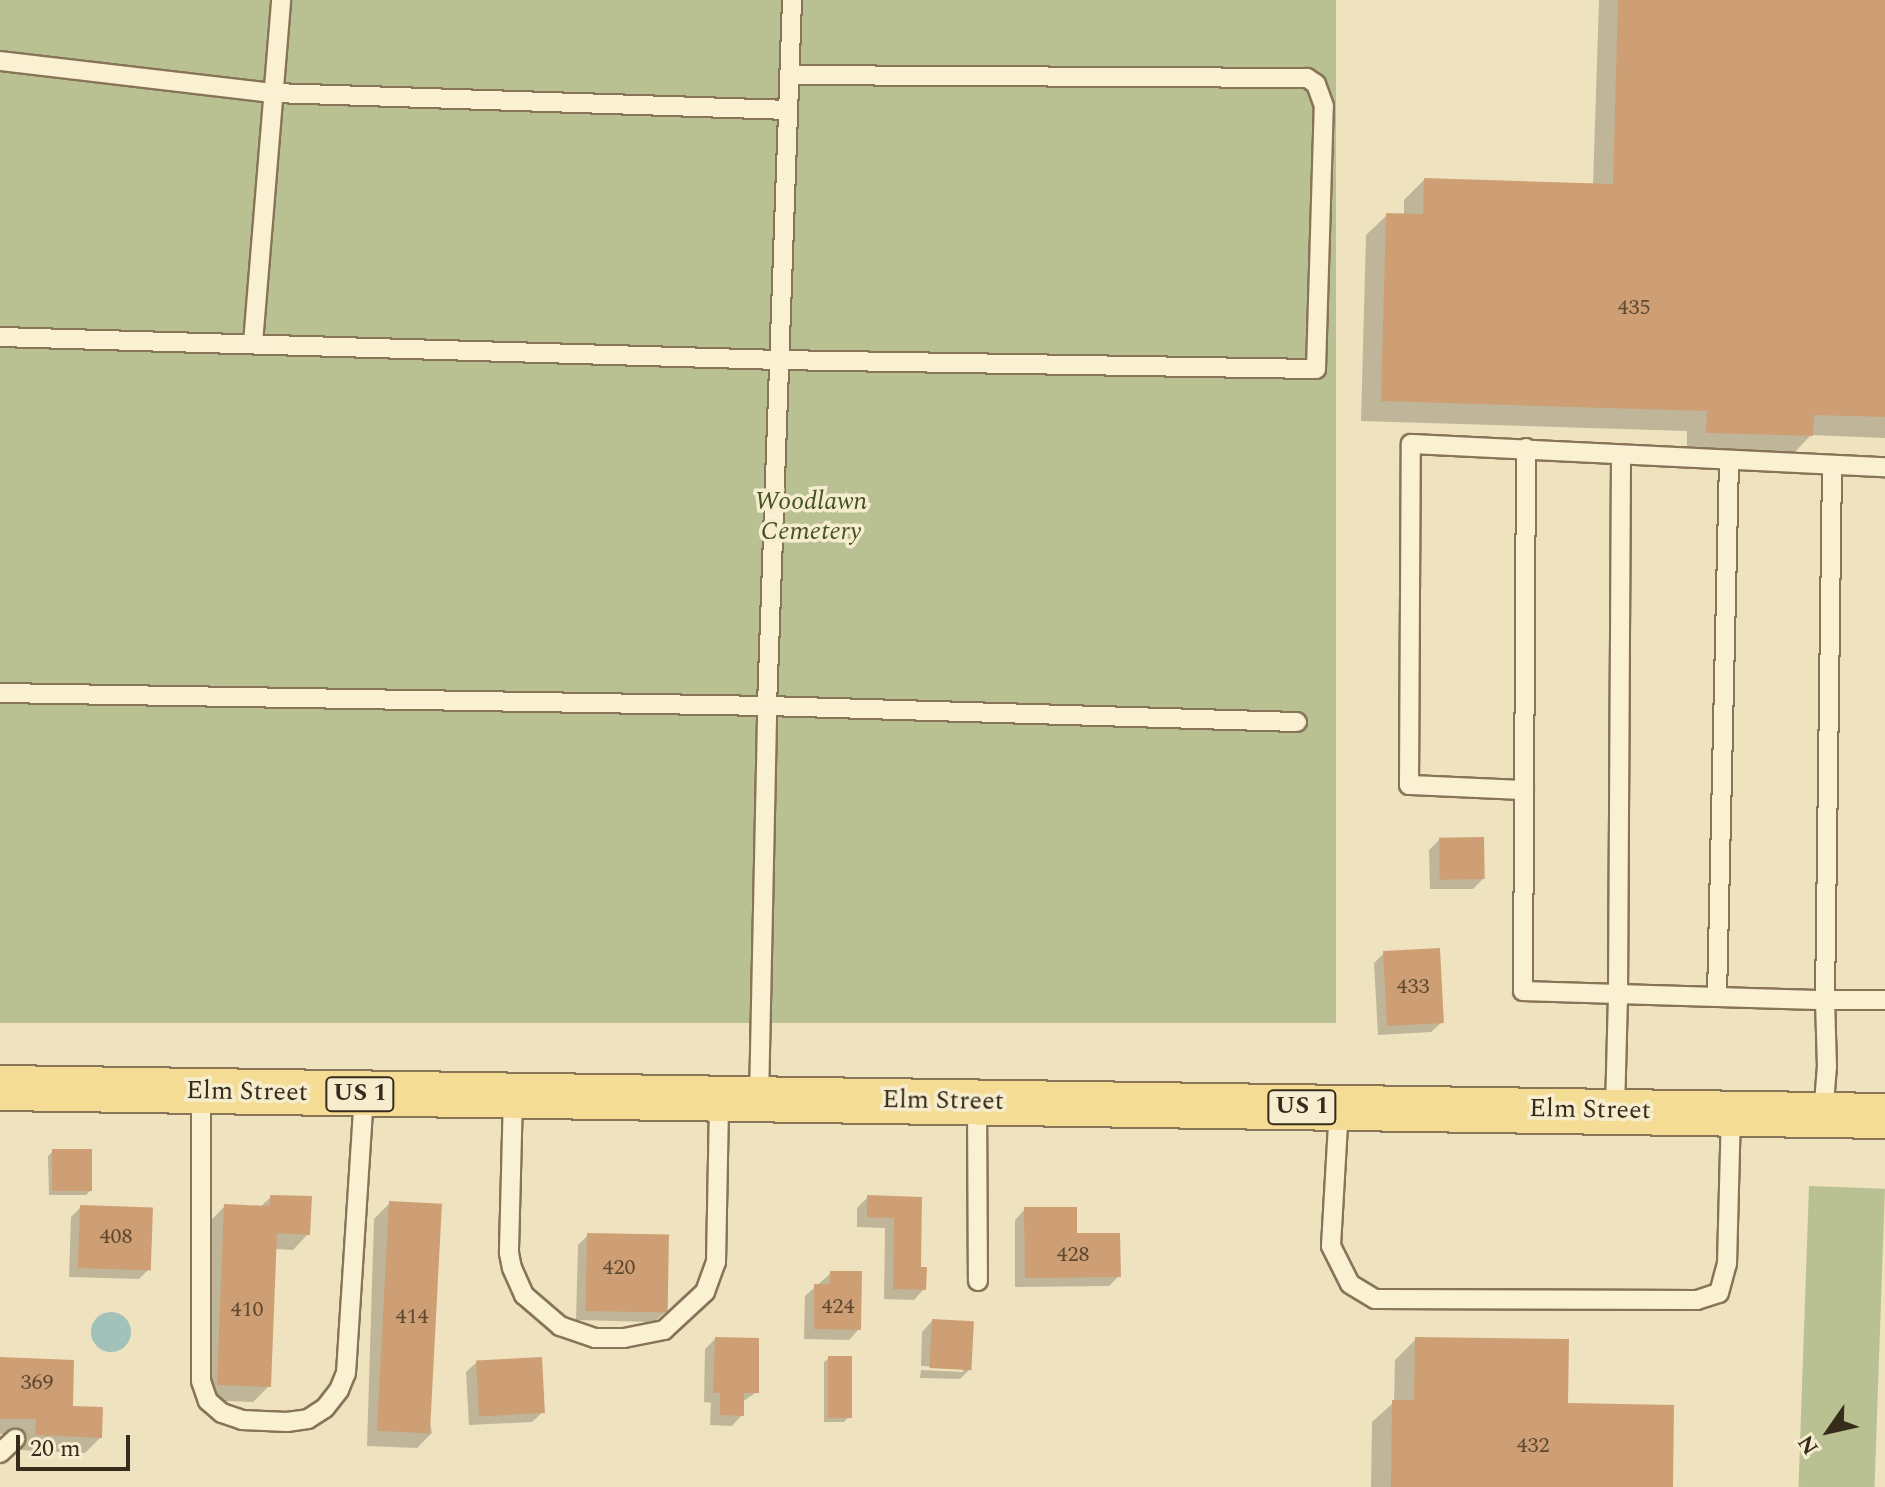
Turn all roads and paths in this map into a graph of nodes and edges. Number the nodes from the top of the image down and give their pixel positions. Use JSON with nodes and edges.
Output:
{"nodes":[{"id":1,"x":281,"y":0,"type":"edge"},
{"id":2,"x":792,"y":0,"type":"edge"},
{"id":3,"x":0,"y":61,"type":"edge"},
{"id":4,"x":790,"y":75,"type":"junction"},
{"id":5,"x":274,"y":93,"type":"junction"},
{"id":6,"x":788,"y":110,"type":"junction"},
{"id":7,"x":0,"y":337,"type":"edge"},
{"id":8,"x":253,"y":343,"type":"junction"},
{"id":9,"x":778,"y":360,"type":"junction"},
{"id":10,"x":1526,"y":448,"type":"junction"},
{"id":11,"x":1621,"y":456,"type":"junction"},
{"id":12,"x":1729,"y":461,"type":"junction"},
{"id":13,"x":1832,"y":465,"type":"junction"},
{"id":14,"x":1885,"y":467,"type":"edge"},
{"id":15,"x":0,"y":693,"type":"edge"},
{"id":16,"x":767,"y":706,"type":"junction"},
{"id":17,"x":1297,"y":722,"type":"dead end"},
{"id":18,"x":1524,"y":790,"type":"junction"},
{"id":19,"x":1618,"y":994,"type":"junction"},
{"id":20,"x":1717,"y":997,"type":"junction"},
{"id":21,"x":1825,"y":1000,"type":"junction"},
{"id":22,"x":1885,"y":1000,"type":"edge"},
{"id":23,"x":0,"y":1088,"type":"edge"},
{"id":24,"x":201,"y":1091,"type":"junction"},
{"id":25,"x":364,"y":1094,"type":"junction"},
{"id":26,"x":513,"y":1096,"type":"junction"},
{"id":27,"x":739,"y":1100,"type":"junction"},
{"id":28,"x":977,"y":1102,"type":"junction"},
{"id":29,"x":1339,"y":1107,"type":"junction"},
{"id":30,"x":1615,"y":1110,"type":"junction"},
{"id":31,"x":1731,"y":1112,"type":"junction"},
{"id":32,"x":1823,"y":1116,"type":"junction"},
{"id":33,"x":1885,"y":1116,"type":"edge"},
{"id":34,"x":978,"y":1281,"type":"dead end"},
{"id":35,"x":15,"y":1439,"type":"dead end"},
{"id":36,"x":0,"y":1453,"type":"edge"}],
"edges":[{"from":1,"to":5,"type":"lane"},
{"from":2,"to":4,"type":"lane"},
{"from":3,"to":5,"type":"lane"},
{"from":4,"to":6,"type":"lane"},
{"from":4,"to":9,"type":"lane"},
{"from":5,"to":6,"type":"lane"},
{"from":5,"to":8,"type":"lane"},
{"from":6,"to":9,"type":"lane"},
{"from":7,"to":8,"type":"lane"},
{"from":8,"to":9,"type":"lane"},
{"from":9,"to":16,"type":"lane"},
{"from":10,"to":11,"type":"lane"},
{"from":10,"to":18,"type":"lane"},
{"from":10,"to":18,"type":"lane"},
{"from":11,"to":12,"type":"lane"},
{"from":11,"to":19,"type":"lane"},
{"from":12,"to":13,"type":"lane"},
{"from":12,"to":20,"type":"lane"},
{"from":13,"to":14,"type":"lane"},
{"from":13,"to":21,"type":"lane"},
{"from":15,"to":16,"type":"lane"},
{"from":16,"to":17,"type":"lane"},
{"from":16,"to":27,"type":"lane"},
{"from":18,"to":19,"type":"lane"},
{"from":19,"to":20,"type":"lane"},
{"from":19,"to":30,"type":"lane"},
{"from":20,"to":21,"type":"lane"},
{"from":21,"to":22,"type":"lane"},
{"from":21,"to":32,"type":"lane"},
{"from":23,"to":24,"type":"main road","name":"Elm Street","number":"US 1"},
{"from":24,"to":25,"type":"main road","name":"Elm Street","number":"US 1"},
{"from":24,"to":25,"type":"lane"},
{"from":25,"to":26,"type":"main road","name":"Elm Street","number":"US 1"},
{"from":26,"to":27,"type":"main road","name":"Elm Street","number":"US 1"},
{"from":26,"to":27,"type":"lane"},
{"from":27,"to":28,"type":"main road","name":"Elm Street","number":"US 1"},
{"from":28,"to":29,"type":"main road","name":"Elm Street","number":"US 1"},
{"from":28,"to":34,"type":"lane"},
{"from":29,"to":30,"type":"main road","name":"Elm Street","number":"US 1"},
{"from":29,"to":31,"type":"lane"},
{"from":30,"to":31,"type":"main road","name":"Elm Street","number":"US 1"},
{"from":31,"to":32,"type":"main road","name":"Elm Street","number":"US 1"},
{"from":32,"to":33,"type":"main road","name":"Elm Street","number":"US 1"},
{"from":35,"to":36,"type":"lane"}]}
